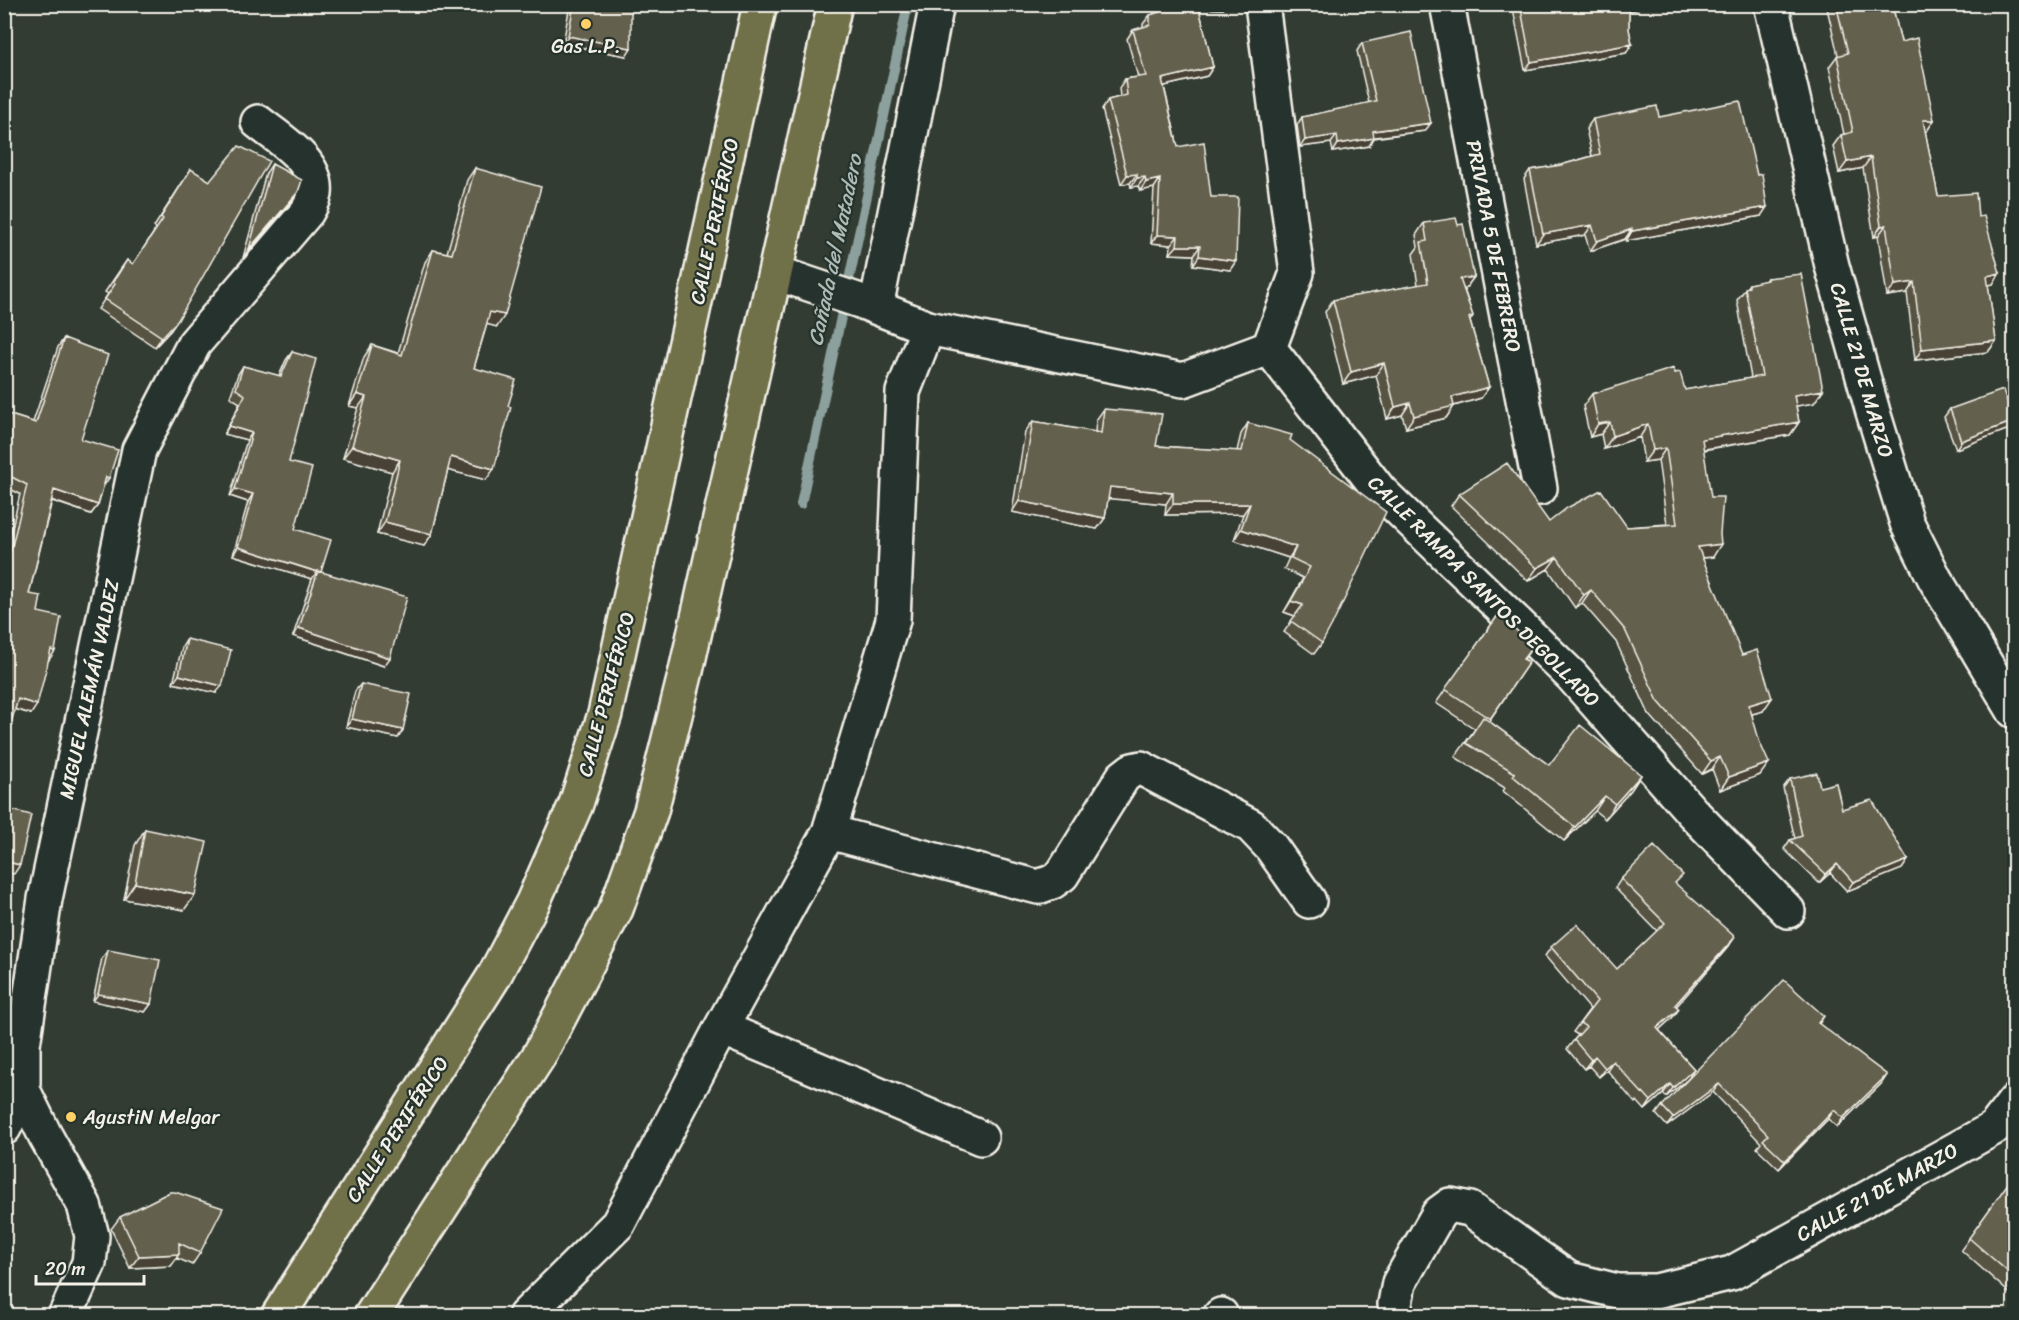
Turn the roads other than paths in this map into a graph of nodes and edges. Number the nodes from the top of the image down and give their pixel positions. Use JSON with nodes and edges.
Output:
{"nodes":[{"id":1,"x":760,"y":4,"type":"edge"},
{"id":2,"x":835,"y":4,"type":"edge"},
{"id":3,"x":937,"y":4,"type":"edge"},
{"id":4,"x":1262,"y":4,"type":"edge"},
{"id":5,"x":1448,"y":4,"type":"edge"},
{"id":6,"x":1771,"y":4,"type":"edge"},
{"id":7,"x":258,"y":122,"type":"dead end"},
{"id":8,"x":777,"y":273,"type":"junction"},
{"id":9,"x":868,"y":304,"type":"junction"},
{"id":10,"x":928,"y":328,"type":"junction"},
{"id":11,"x":1269,"y":348,"type":"junction"},
{"id":12,"x":1540,"y":488,"type":"dead end"},
{"id":13,"x":2014,"y":711,"type":"edge"},
{"id":14,"x":829,"y":832,"type":"junction"},
{"id":15,"x":1309,"y":901,"type":"dead end"},
{"id":16,"x":1788,"y":911,"type":"dead end"},
{"id":17,"x":721,"y":1028,"type":"junction"},
{"id":18,"x":23,"y":1090,"type":"junction"},
{"id":19,"x":2014,"y":1102,"type":"edge"},
{"id":20,"x":4,"y":1128,"type":"edge"},
{"id":21,"x":981,"y":1138,"type":"dead end"},
{"id":22,"x":65,"y":1316,"type":"edge"},
{"id":23,"x":278,"y":1316,"type":"edge"},
{"id":24,"x":372,"y":1316,"type":"edge"},
{"id":25,"x":525,"y":1316,"type":"edge"},
{"id":26,"x":1396,"y":1316,"type":"edge"}],
"edges":[{"from":1,"to":23,"type":"highway","name":"CALLE PERIFÉRICO"},
{"from":2,"to":8,"type":"highway"},
{"from":3,"to":9,"type":"street"},
{"from":4,"to":11,"type":"street"},
{"from":5,"to":12,"type":"street","name":"PRIVADA 5 DE FEBRERO"},
{"from":6,"to":13,"type":"street","name":"CALLE 21 DE MARZO"},
{"from":7,"to":18,"type":"street","name":"MIGUEL ALEMÁN VALDEZ"},
{"from":8,"to":9,"type":"street"},
{"from":8,"to":24,"type":"highway"},
{"from":9,"to":10,"type":"street"},
{"from":10,"to":11,"type":"street"},
{"from":10,"to":14,"type":"street"},
{"from":11,"to":16,"type":"street","name":"CALLE RAMPA SANTOS DEGOLLADO"},
{"from":14,"to":15,"type":"street"},
{"from":14,"to":17,"type":"street"},
{"from":17,"to":21,"type":"street"},
{"from":17,"to":25,"type":"street"},
{"from":18,"to":20,"type":"street"},
{"from":18,"to":22,"type":"street","name":"MIGUEL ALEMÁN VALDEZ"},
{"from":19,"to":26,"type":"street","name":"CALLE 21 DE MARZO"}]}
